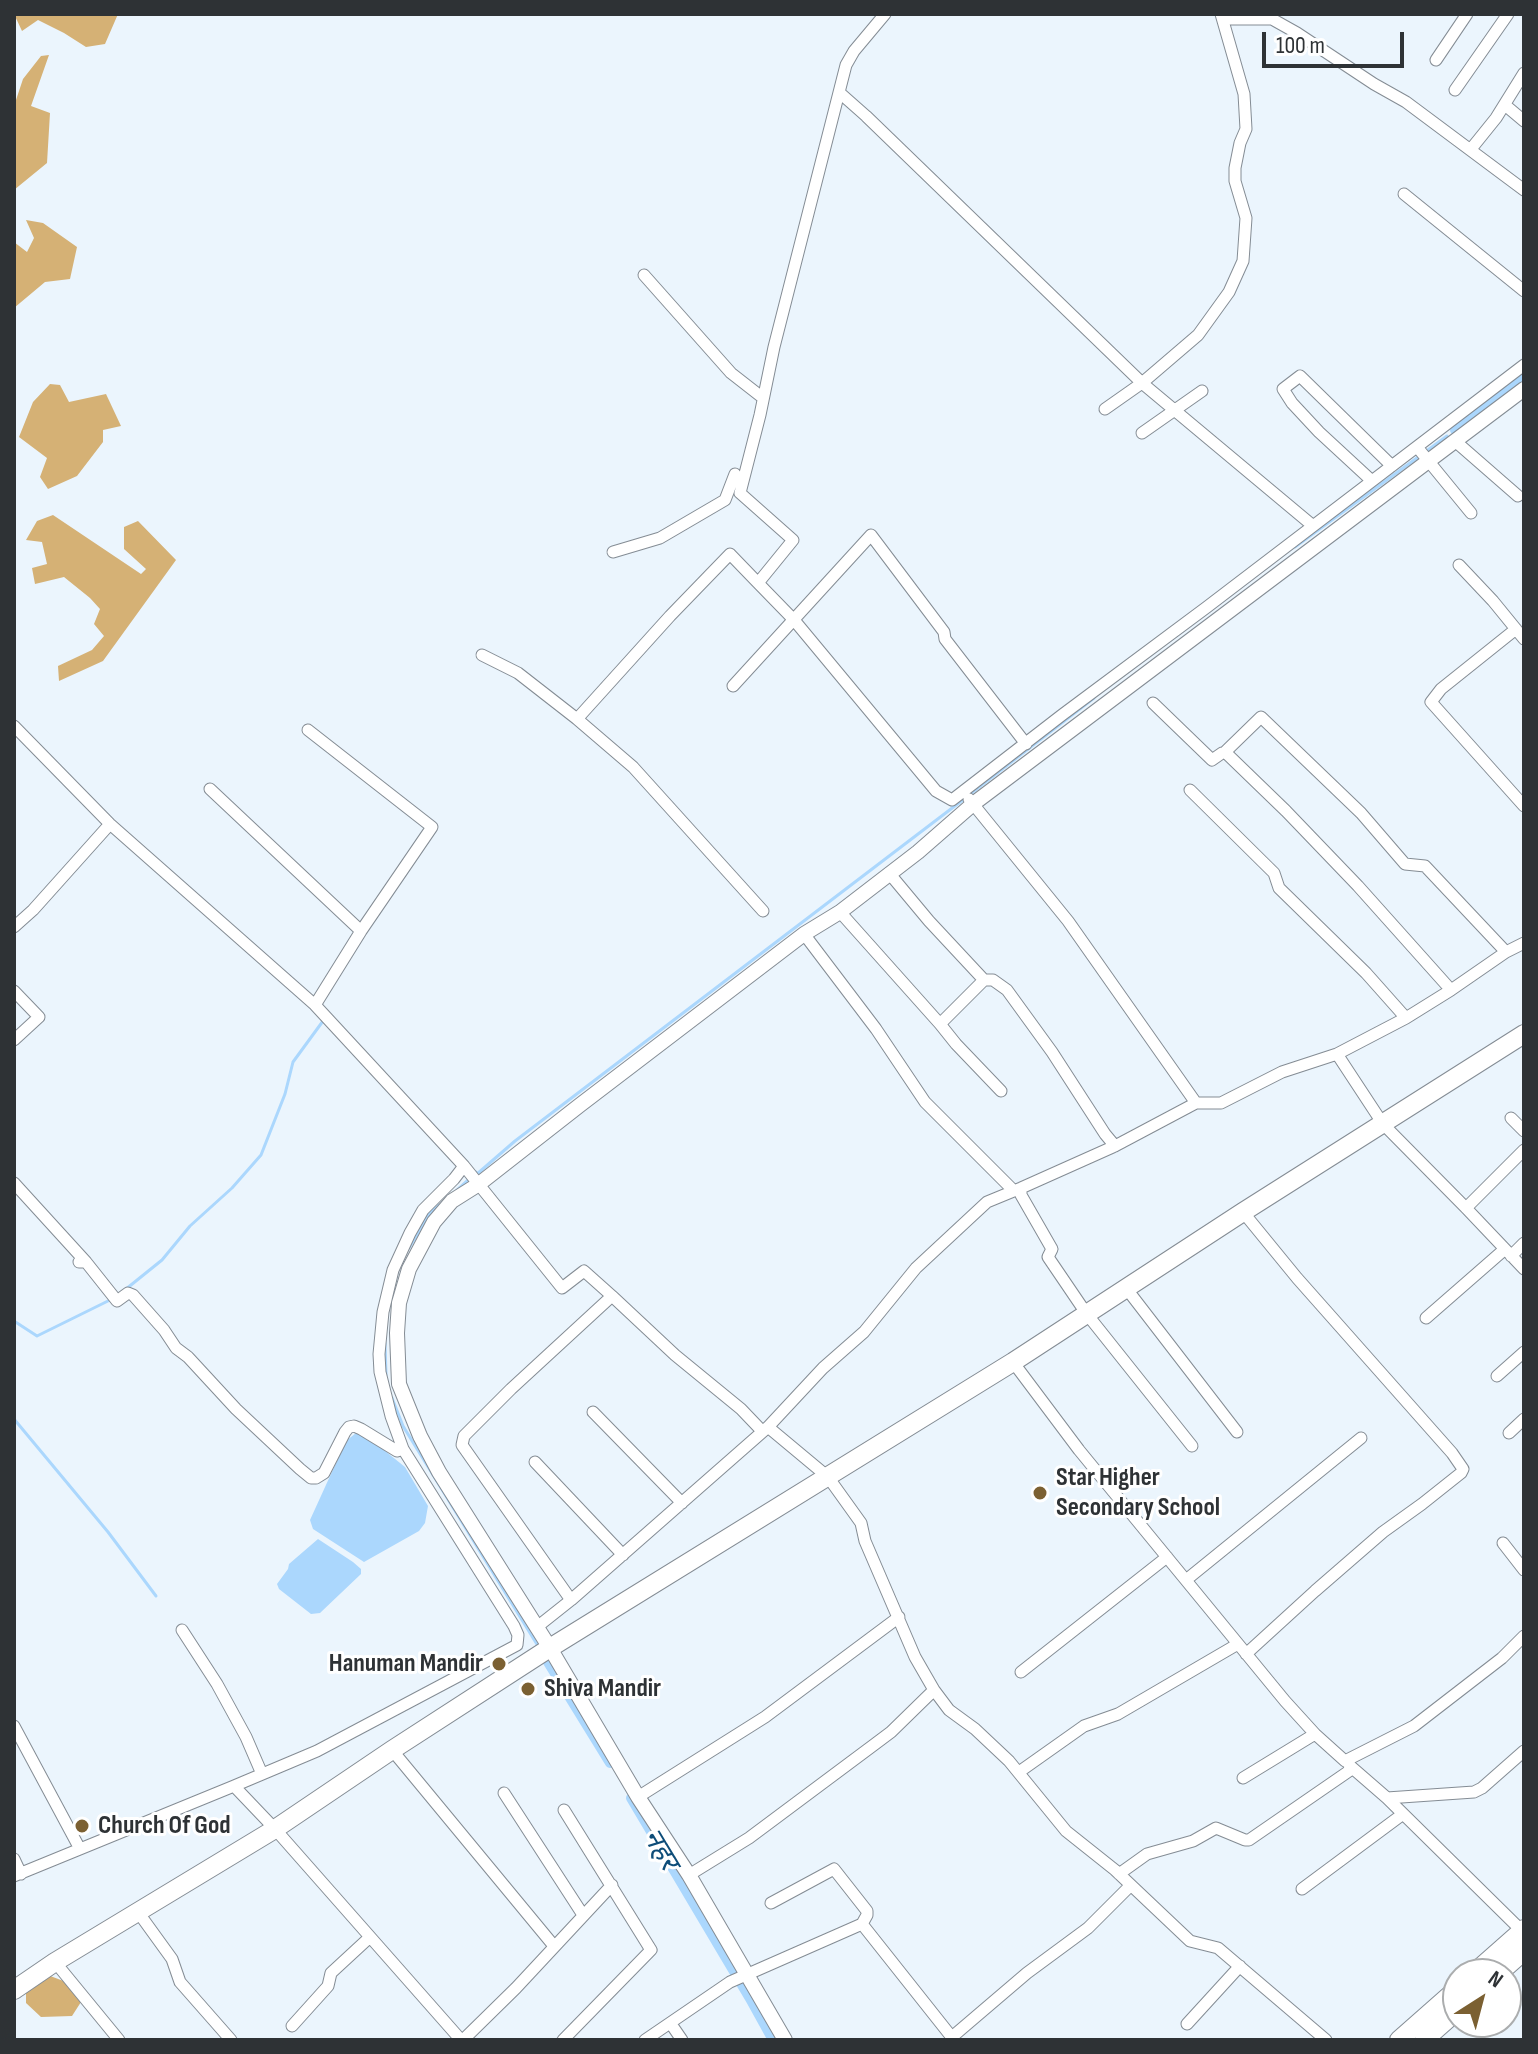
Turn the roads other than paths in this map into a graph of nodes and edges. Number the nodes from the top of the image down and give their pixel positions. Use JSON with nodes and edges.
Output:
{"nodes":[{"id":1,"x":885,"y":14,"type":"edge"},
{"id":2,"x":1467,"y":14,"type":"edge"},
{"id":3,"x":1508,"y":14,"type":"edge"},
{"id":4,"x":1222,"y":16,"type":"edge"},
{"id":5,"x":1436,"y":60,"type":"dead end"},
{"id":6,"x":1524,"y":73,"type":"edge"},
{"id":7,"x":1455,"y":90,"type":"dead end"},
{"id":8,"x":840,"y":93,"type":"junction"},
{"id":9,"x":1505,"y":105,"type":"junction"},
{"id":10,"x":1524,"y":121,"type":"edge"},
{"id":11,"x":1471,"y":149,"type":"junction"},
{"id":12,"x":1524,"y":190,"type":"edge"},
{"id":13,"x":1404,"y":194,"type":"dead end"},
{"id":14,"x":644,"y":275,"type":"dead end"},
{"id":15,"x":1524,"y":291,"type":"edge"},
{"id":16,"x":1524,"y":365,"type":"edge"},
{"id":17,"x":1509,"y":378,"type":"junction"},
{"id":18,"x":1142,"y":383,"type":"junction"},
{"id":19,"x":1202,"y":391,"type":"dead end"},
{"id":20,"x":1522,"y":394,"type":"edge"},
{"id":21,"x":763,"y":398,"type":"junction"},
{"id":22,"x":1105,"y":409,"type":"dead end"},
{"id":23,"x":1174,"y":410,"type":"junction"},
{"id":24,"x":1142,"y":433,"type":"dead end"},
{"id":25,"x":1455,"y":441,"type":"junction"},
{"id":26,"x":1417,"y":447,"type":"junction"},
{"id":27,"x":1429,"y":461,"type":"junction"},
{"id":28,"x":1392,"y":466,"type":"junction"},
{"id":29,"x":735,"y":474,"type":"dead end"},
{"id":30,"x":1372,"y":481,"type":"junction"},
{"id":31,"x":1518,"y":496,"type":"dead end"},
{"id":32,"x":1471,"y":513,"type":"dead end"},
{"id":33,"x":1312,"y":525,"type":"junction"},
{"id":34,"x":613,"y":552,"type":"dead end"},
{"id":35,"x":1459,"y":565,"type":"dead end"},
{"id":36,"x":758,"y":583,"type":"junction"},
{"id":37,"x":794,"y":620,"type":"junction"},
{"id":38,"x":1516,"y":629,"type":"junction"},
{"id":39,"x":1524,"y":639,"type":"edge"},
{"id":40,"x":482,"y":655,"type":"dead end"},
{"id":41,"x":733,"y":686,"type":"dead end"},
{"id":42,"x":1153,"y":703,"type":"dead end"},
{"id":43,"x":577,"y":719,"type":"junction"},
{"id":44,"x":14,"y":726,"type":"edge"},
{"id":45,"x":308,"y":730,"type":"dead end"},
{"id":46,"x":1026,"y":744,"type":"junction"},
{"id":47,"x":1222,"y":753,"type":"dead end"},
{"id":48,"x":210,"y":789,"type":"dead end"},
{"id":49,"x":1190,"y":790,"type":"dead end"},
{"id":50,"x":969,"y":799,"type":"junction"},
{"id":51,"x":1524,"y":806,"type":"edge"},
{"id":52,"x":110,"y":824,"type":"junction"},
{"id":53,"x":889,"y":873,"type":"junction"},
{"id":54,"x":763,"y":911,"type":"dead end"},
{"id":55,"x":840,"y":912,"type":"junction"},
{"id":56,"x":14,"y":927,"type":"edge"},
{"id":57,"x":361,"y":931,"type":"junction"},
{"id":58,"x":804,"y":934,"type":"junction"},
{"id":59,"x":1524,"y":943,"type":"edge"},
{"id":60,"x":1506,"y":952,"type":"junction"},
{"id":61,"x":984,"y":980,"type":"junction"},
{"id":62,"x":1451,"y":990,"type":"junction"},
{"id":63,"x":14,"y":991,"type":"edge"},
{"id":64,"x":315,"y":1005,"type":"junction"},
{"id":65,"x":1406,"y":1018,"type":"junction"},
{"id":66,"x":940,"y":1024,"type":"junction"},
{"id":67,"x":1524,"y":1034,"type":"edge"},
{"id":68,"x":14,"y":1040,"type":"edge"},
{"id":69,"x":1337,"y":1054,"type":"junction"},
{"id":70,"x":1001,"y":1091,"type":"dead end"},
{"id":71,"x":1196,"y":1103,"type":"junction"},
{"id":72,"x":1511,"y":1118,"type":"dead end"},
{"id":73,"x":1383,"y":1124,"type":"junction"},
{"id":74,"x":1524,"y":1131,"type":"edge"},
{"id":75,"x":1115,"y":1146,"type":"junction"},
{"id":76,"x":1524,"y":1150,"type":"edge"},
{"id":77,"x":464,"y":1166,"type":"junction"},
{"id":78,"x":14,"y":1183,"type":"edge"},
{"id":79,"x":479,"y":1184,"type":"junction"},
{"id":80,"x":1017,"y":1189,"type":"junction"},
{"id":81,"x":1466,"y":1208,"type":"junction"},
{"id":82,"x":1243,"y":1212,"type":"junction"},
{"id":83,"x":1524,"y":1243,"type":"edge"},
{"id":84,"x":1508,"y":1252,"type":"junction"},
{"id":85,"x":1524,"y":1269,"type":"edge"},
{"id":86,"x":1126,"y":1288,"type":"junction"},
{"id":87,"x":612,"y":1296,"type":"junction"},
{"id":88,"x":1086,"y":1313,"type":"junction"},
{"id":89,"x":1426,"y":1318,"type":"dead end"},
{"id":90,"x":1524,"y":1352,"type":"edge"},
{"id":91,"x":1013,"y":1362,"type":"junction"},
{"id":92,"x":1497,"y":1376,"type":"dead end"},
{"id":93,"x":593,"y":1412,"type":"dead end"},
{"id":94,"x":1524,"y":1419,"type":"edge"},
{"id":95,"x":765,"y":1429,"type":"junction"},
{"id":96,"x":1237,"y":1432,"type":"dead end"},
{"id":97,"x":1509,"y":1433,"type":"dead end"},
{"id":98,"x":1361,"y":1438,"type":"dead end"},
{"id":99,"x":1192,"y":1446,"type":"dead end"},
{"id":100,"x":403,"y":1449,"type":"junction"},
{"id":101,"x":535,"y":1462,"type":"dead end"},
{"id":102,"x":828,"y":1477,"type":"junction"},
{"id":103,"x":682,"y":1503,"type":"junction"},
{"id":104,"x":1503,"y":1543,"type":"dead end"},
{"id":105,"x":623,"y":1555,"type":"junction"},
{"id":106,"x":1167,"y":1557,"type":"junction"},
{"id":107,"x":1524,"y":1570,"type":"edge"},
{"id":108,"x":1186,"y":1580,"type":"junction"},
{"id":109,"x":571,"y":1600,"type":"junction"},
{"id":110,"x":899,"y":1617,"type":"junction"},
{"id":111,"x":537,"y":1627,"type":"junction"},
{"id":112,"x":182,"y":1630,"type":"dead end"},
{"id":113,"x":1524,"y":1636,"type":"edge"},
{"id":114,"x":550,"y":1648,"type":"junction"},
{"id":115,"x":1242,"y":1649,"type":"junction"},
{"id":116,"x":1021,"y":1672,"type":"dead end"},
{"id":117,"x":934,"y":1690,"type":"junction"},
{"id":118,"x":14,"y":1726,"type":"edge"},
{"id":119,"x":1315,"y":1734,"type":"junction"},
{"id":120,"x":392,"y":1750,"type":"junction"},
{"id":121,"x":1524,"y":1751,"type":"edge"},
{"id":122,"x":1348,"y":1765,"type":"junction"},
{"id":123,"x":1019,"y":1772,"type":"junction"},
{"id":124,"x":262,"y":1774,"type":"junction"},
{"id":125,"x":1243,"y":1778,"type":"dead end"},
{"id":126,"x":234,"y":1786,"type":"junction"},
{"id":127,"x":504,"y":1793,"type":"dead end"},
{"id":128,"x":638,"y":1797,"type":"junction"},
{"id":129,"x":1387,"y":1798,"type":"junction"},
{"id":130,"x":564,"y":1810,"type":"dead end"},
{"id":131,"x":1403,"y":1814,"type":"junction"},
{"id":132,"x":275,"y":1829,"type":"junction"},
{"id":133,"x":80,"y":1849,"type":"junction"},
{"id":134,"x":14,"y":1859,"type":"edge"},
{"id":135,"x":1119,"y":1874,"type":"junction"},
{"id":136,"x":18,"y":1875,"type":"edge"},
{"id":137,"x":689,"y":1875,"type":"junction"},
{"id":138,"x":612,"y":1885,"type":"junction"},
{"id":139,"x":1130,"y":1886,"type":"junction"},
{"id":140,"x":1302,"y":1889,"type":"dead end"},
{"id":141,"x":771,"y":1903,"type":"dead end"},
{"id":142,"x":138,"y":1912,"type":"junction"},
{"id":143,"x":583,"y":1915,"type":"junction"},
{"id":144,"x":862,"y":1924,"type":"junction"},
{"id":145,"x":1523,"y":1930,"type":"edge"},
{"id":146,"x":370,"y":1937,"type":"junction"},
{"id":147,"x":554,"y":1946,"type":"junction"},
{"id":148,"x":1491,"y":1958,"type":"edge"},
{"id":149,"x":55,"y":1962,"type":"junction"},
{"id":150,"x":1240,"y":1966,"type":"junction"},
{"id":151,"x":747,"y":1974,"type":"junction"},
{"id":152,"x":14,"y":1990,"type":"edge"},
{"id":153,"x":1442,"y":2002,"type":"edge"},
{"id":154,"x":671,"y":2024,"type":"junction"},
{"id":155,"x":1187,"y":2024,"type":"dead end"},
{"id":156,"x":1442,"y":2024,"type":"edge"},
{"id":157,"x":292,"y":2026,"type":"dead end"},
{"id":158,"x":953,"y":2038,"type":"edge"},
{"id":159,"x":119,"y":2040,"type":"edge"},
{"id":160,"x":231,"y":2040,"type":"edge"},
{"id":161,"x":462,"y":2040,"type":"edge"},
{"id":162,"x":563,"y":2040,"type":"edge"},
{"id":163,"x":645,"y":2040,"type":"edge"},
{"id":164,"x":682,"y":2040,"type":"edge"},
{"id":165,"x":785,"y":2040,"type":"edge"},
{"id":166,"x":1326,"y":2040,"type":"edge"},
{"id":167,"x":1399,"y":2040,"type":"edge"},
{"id":168,"x":1424,"y":2040,"type":"edge"}],
"edges":[{"from":1,"to":8,"type":"street"},
{"from":2,"to":5,"type":"street"},
{"from":3,"to":7,"type":"street"},
{"from":4,"to":11,"type":"street"},
{"from":4,"to":18,"type":"street"},
{"from":6,"to":9,"type":"street"},
{"from":8,"to":18,"type":"street"},
{"from":8,"to":21,"type":"street"},
{"from":9,"to":10,"type":"street"},
{"from":9,"to":11,"type":"street"},
{"from":11,"to":12,"type":"street"},
{"from":13,"to":15,"type":"street"},
{"from":14,"to":21,"type":"street"},
{"from":16,"to":17,"type":"street"},
{"from":17,"to":20,"type":"street"},
{"from":17,"to":26,"type":"street"},
{"from":18,"to":22,"type":"street"},
{"from":18,"to":23,"type":"street"},
{"from":19,"to":23,"type":"street"},
{"from":20,"to":25,"type":"street"},
{"from":21,"to":36,"type":"street"},
{"from":23,"to":24,"type":"street"},
{"from":23,"to":33,"type":"street"},
{"from":25,"to":27,"type":"street"},
{"from":25,"to":31,"type":"street"},
{"from":26,"to":27,"type":"street"},
{"from":26,"to":28,"type":"street"},
{"from":27,"to":32,"type":"street"},
{"from":27,"to":50,"type":"street"},
{"from":28,"to":30,"type":"street"},
{"from":28,"to":30,"type":"street"},
{"from":29,"to":34,"type":"street"},
{"from":30,"to":33,"type":"street"},
{"from":33,"to":46,"type":"street"},
{"from":35,"to":38,"type":"street"},
{"from":36,"to":37,"type":"street"},
{"from":36,"to":43,"type":"street"},
{"from":37,"to":41,"type":"street"},
{"from":37,"to":46,"type":"street"},
{"from":37,"to":50,"type":"street"},
{"from":38,"to":39,"type":"street"},
{"from":38,"to":51,"type":"street"},
{"from":40,"to":43,"type":"street"},
{"from":42,"to":47,"type":"street"},
{"from":43,"to":54,"type":"street"},
{"from":44,"to":52,"type":"street"},
{"from":45,"to":57,"type":"street"},
{"from":46,"to":50,"type":"street"},
{"from":48,"to":57,"type":"street"},
{"from":49,"to":65,"type":"street"},
{"from":50,"to":53,"type":"street"},
{"from":50,"to":71,"type":"street"},
{"from":52,"to":56,"type":"street"},
{"from":52,"to":64,"type":"street"},
{"from":53,"to":55,"type":"street"},
{"from":53,"to":61,"type":"street"},
{"from":55,"to":58,"type":"street"},
{"from":55,"to":66,"type":"street"},
{"from":57,"to":64,"type":"street"},
{"from":58,"to":79,"type":"street"},
{"from":58,"to":80,"type":"street"},
{"from":59,"to":60,"type":"street"},
{"from":60,"to":62,"type":"street"},
{"from":60,"to":62,"type":"street"},
{"from":61,"to":66,"type":"street"},
{"from":61,"to":75,"type":"street"},
{"from":62,"to":65,"type":"street"},
{"from":63,"to":68,"type":"street"},
{"from":64,"to":77,"type":"street"},
{"from":65,"to":69,"type":"street"},
{"from":66,"to":70,"type":"street"},
{"from":67,"to":73,"type":"main road"},
{"from":69,"to":71,"type":"street"},
{"from":69,"to":73,"type":"street"},
{"from":71,"to":75,"type":"street"},
{"from":72,"to":74,"type":"street"},
{"from":73,"to":81,"type":"street"},
{"from":73,"to":82,"type":"main road"},
{"from":75,"to":80,"type":"street"},
{"from":76,"to":81,"type":"street"},
{"from":77,"to":79,"type":"street"},
{"from":77,"to":100,"type":"street"},
{"from":78,"to":100,"type":"street"},
{"from":79,"to":87,"type":"street"},
{"from":79,"to":111,"type":"street"},
{"from":80,"to":88,"type":"street"},
{"from":80,"to":95,"type":"street"},
{"from":81,"to":84,"type":"street"},
{"from":82,"to":86,"type":"main road"},
{"from":82,"to":115,"type":"street"},
{"from":83,"to":84,"type":"street"},
{"from":84,"to":85,"type":"street"},
{"from":84,"to":89,"type":"street"},
{"from":86,"to":88,"type":"main road"},
{"from":86,"to":96,"type":"street"},
{"from":87,"to":95,"type":"street"},
{"from":87,"to":109,"type":"street"},
{"from":88,"to":91,"type":"main road"},
{"from":88,"to":99,"type":"street"},
{"from":90,"to":92,"type":"street"},
{"from":91,"to":102,"type":"main road"},
{"from":91,"to":106,"type":"street"},
{"from":93,"to":103,"type":"street"},
{"from":94,"to":97,"type":"street"},
{"from":95,"to":102,"type":"street"},
{"from":95,"to":103,"type":"street"},
{"from":98,"to":108,"type":"street"},
{"from":100,"to":124,"type":"street"},
{"from":101,"to":105,"type":"street"},
{"from":102,"to":110,"type":"street"},
{"from":102,"to":114,"type":"main road"},
{"from":103,"to":105,"type":"street"},
{"from":104,"to":107,"type":"street"},
{"from":105,"to":109,"type":"street"},
{"from":106,"to":108,"type":"street"},
{"from":106,"to":116,"type":"street"},
{"from":108,"to":115,"type":"street"},
{"from":109,"to":111,"type":"street"},
{"from":110,"to":117,"type":"street"},
{"from":110,"to":128,"type":"street"},
{"from":111,"to":114,"type":"street"},
{"from":112,"to":124,"type":"street"},
{"from":113,"to":122,"type":"street"},
{"from":114,"to":120,"type":"main road"},
{"from":114,"to":128,"type":"street"},
{"from":115,"to":119,"type":"street"},
{"from":115,"to":123,"type":"street"},
{"from":117,"to":123,"type":"street"},
{"from":117,"to":137,"type":"street"},
{"from":118,"to":133,"type":"street"},
{"from":119,"to":122,"type":"street"},
{"from":119,"to":125,"type":"street"},
{"from":120,"to":132,"type":"main road"},
{"from":120,"to":147,"type":"street"},
{"from":121,"to":129,"type":"street"},
{"from":122,"to":129,"type":"street"},
{"from":122,"to":135,"type":"street"},
{"from":123,"to":135,"type":"street"},
{"from":124,"to":126,"type":"street"},
{"from":126,"to":132,"type":"street"},
{"from":126,"to":133,"type":"street"},
{"from":127,"to":143,"type":"street"},
{"from":128,"to":137,"type":"street"},
{"from":129,"to":131,"type":"street"},
{"from":130,"to":138,"type":"street"},
{"from":131,"to":140,"type":"street"},
{"from":131,"to":145,"type":"street"},
{"from":132,"to":142,"type":"main road"},
{"from":132,"to":146,"type":"street"},
{"from":133,"to":136,"type":"street"},
{"from":134,"to":136,"type":"street"},
{"from":135,"to":139,"type":"street"},
{"from":137,"to":151,"type":"street"},
{"from":138,"to":143,"type":"street"},
{"from":138,"to":162,"type":"street"},
{"from":139,"to":150,"type":"street"},
{"from":139,"to":158,"type":"street"},
{"from":141,"to":144,"type":"street"},
{"from":142,"to":149,"type":"main road"},
{"from":142,"to":160,"type":"street"},
{"from":143,"to":147,"type":"street"},
{"from":144,"to":151,"type":"street"},
{"from":144,"to":158,"type":"street"},
{"from":145,"to":148,"type":"main road"},
{"from":146,"to":157,"type":"street"},
{"from":146,"to":161,"type":"street"},
{"from":147,"to":161,"type":"street"},
{"from":149,"to":152,"type":"main road"},
{"from":149,"to":159,"type":"street"},
{"from":150,"to":155,"type":"street"},
{"from":150,"to":166,"type":"street"},
{"from":151,"to":154,"type":"street"},
{"from":151,"to":165,"type":"street"},
{"from":153,"to":167,"type":"main road"},
{"from":154,"to":163,"type":"street"},
{"from":154,"to":164,"type":"street"},
{"from":156,"to":168,"type":"main road"}]}
